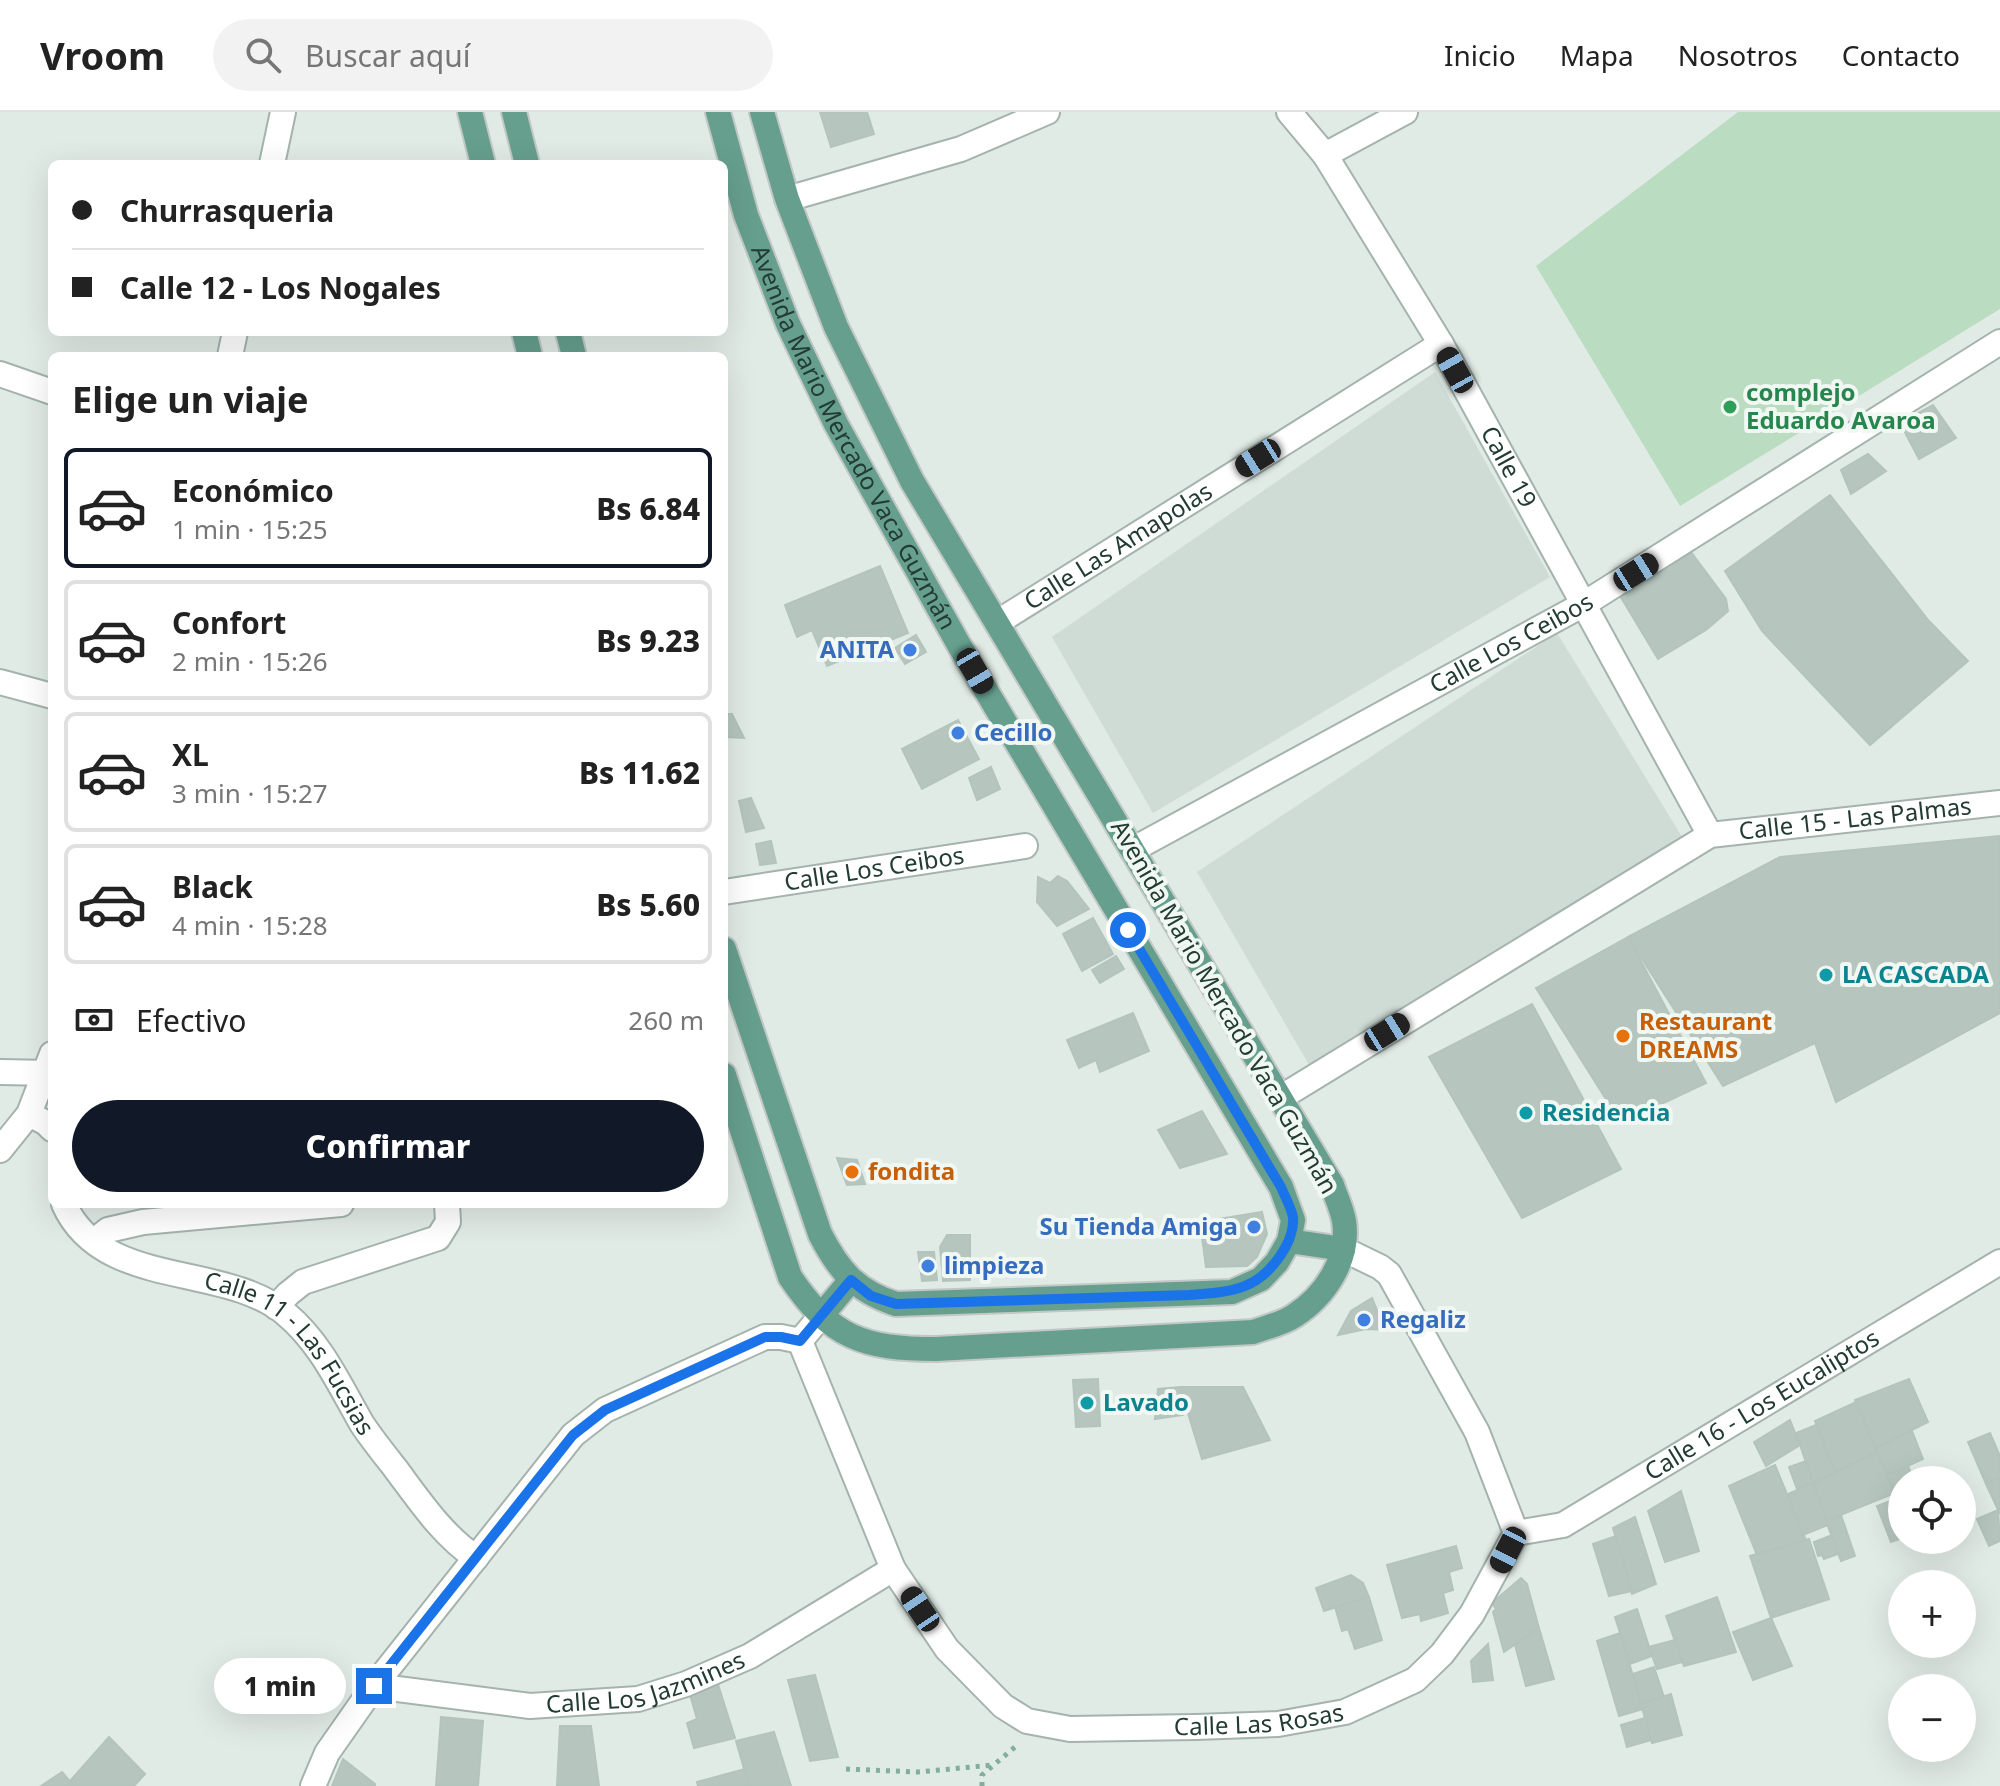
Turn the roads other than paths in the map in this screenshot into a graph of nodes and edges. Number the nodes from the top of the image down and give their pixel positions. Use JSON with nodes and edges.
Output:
{"nodes":[{"id":1,"x":283,"y":112,"type":"edge"},
{"id":2,"x":470,"y":112,"type":"edge"},
{"id":3,"x":514,"y":112,"type":"edge"},
{"id":4,"x":718,"y":112,"type":"edge"},
{"id":5,"x":762,"y":112,"type":"edge"},
{"id":6,"x":1047,"y":112,"type":"edge"},
{"id":7,"x":1289,"y":112,"type":"edge"},
{"id":8,"x":1405,"y":112,"type":"edge"},
{"id":9,"x":1325,"y":155,"type":"junction"},
{"id":10,"x":273,"y":160,"type":"edge"},
{"id":11,"x":482,"y":160,"type":"edge"},
{"id":12,"x":526,"y":160,"type":"edge"},
{"id":13,"x":787,"y":199,"type":"junction"},
{"id":14,"x":746,"y":215,"type":"junction"},
{"id":15,"x":2000,"y":342,"type":"edge"},
{"id":16,"x":1441,"y":344,"type":"junction"},
{"id":17,"x":0,"y":374,"type":"edge"},
{"id":18,"x":48,"y":391,"type":"edge"},
{"id":19,"x":1584,"y":604,"type":"junction"},
{"id":20,"x":998,"y":622,"type":"junction"},
{"id":21,"x":959,"y":645,"type":"junction"},
{"id":22,"x":0,"y":682,"type":"edge"},
{"id":23,"x":48,"y":695,"type":"edge"},
{"id":24,"x":2000,"y":803,"type":"edge"},
{"id":25,"x":1710,"y":835,"type":"junction"},
{"id":26,"x":1025,"y":846,"type":"dead end"},
{"id":27,"x":1132,"y":850,"type":"junction"},
{"id":28,"x":728,"y":891,"type":"edge"},
{"id":29,"x":728,"y":961,"type":"edge"},
{"id":30,"x":48,"y":1067,"type":"edge"},
{"id":31,"x":48,"y":1071,"type":"edge"},
{"id":32,"x":0,"y":1072,"type":"edge"},
{"id":33,"x":728,"y":1087,"type":"edge"},
{"id":34,"x":1280,"y":1098,"type":"junction"},
{"id":35,"x":29,"y":1114,"type":"junction"},
{"id":36,"x":48,"y":1125,"type":"edge"},
{"id":37,"x":0,"y":1150,"type":"edge"},
{"id":38,"x":66,"y":1208,"type":"edge"},
{"id":39,"x":297,"y":1208,"type":"edge"},
{"id":40,"x":447,"y":1208,"type":"edge"},
{"id":41,"x":94,"y":1241,"type":"junction"},
{"id":42,"x":1289,"y":1241,"type":"junction"},
{"id":43,"x":1343,"y":1249,"type":"junction"},
{"id":44,"x":2000,"y":1262,"type":"edge"},
{"id":45,"x":851,"y":1280,"type":"junction"},
{"id":46,"x":276,"y":1307,"type":"junction"},
{"id":47,"x":821,"y":1316,"type":"junction"},
{"id":48,"x":800,"y":1341,"type":"junction"},
{"id":49,"x":1516,"y":1533,"type":"junction"},
{"id":50,"x":476,"y":1558,"type":"junction"},
{"id":51,"x":893,"y":1569,"type":"junction"},
{"id":52,"x":374,"y":1686,"type":"junction"},
{"id":53,"x":313,"y":1786,"type":"edge"}],
"edges":[{"from":1,"to":10,"type":"street"},
{"from":2,"to":11,"type":"main road"},
{"from":3,"to":12,"type":"main road"},
{"from":4,"to":14,"type":"main road","name":"Avenida Mario Mercado Vaca Guzmán"},
{"from":5,"to":13,"type":"main road","name":"Avenida Mario Mercado Vaca Guzmán"},
{"from":6,"to":13,"type":"street"},
{"from":7,"to":9,"type":"street","name":"Calle 19"},
{"from":8,"to":9,"type":"street"},
{"from":9,"to":16,"type":"street","name":"Calle 19"},
{"from":13,"to":14,"type":"main road"},
{"from":13,"to":20,"type":"main road","name":"Avenida Mario Mercado Vaca Guzmán"},
{"from":14,"to":21,"type":"main road","name":"Avenida Mario Mercado Vaca Guzmán"},
{"from":15,"to":19,"type":"street","name":"Calle Los Ceibos"},
{"from":16,"to":19,"type":"street","name":"Calle 19"},
{"from":16,"to":20,"type":"street","name":"Calle Las Amapolas"},
{"from":17,"to":18,"type":"street"},
{"from":19,"to":25,"type":"street","name":"Calle 19"},
{"from":19,"to":27,"type":"street","name":"Calle Los Ceibos"},
{"from":20,"to":21,"type":"main road"},
{"from":20,"to":27,"type":"main road","name":"Avenida Mario Mercado Vaca Guzmán"},
{"from":21,"to":42,"type":"main road","name":"Avenida Mario Mercado Vaca Guzmán"},
{"from":22,"to":23,"type":"street"},
{"from":24,"to":25,"type":"street","name":"Calle 15 - Las Palmas"},
{"from":25,"to":34,"type":"street"},
{"from":26,"to":28,"type":"street","name":"Calle Los Ceibos"},
{"from":27,"to":34,"type":"main road","name":"Avenida Mario Mercado Vaca Guzmán"},
{"from":29,"to":45,"type":"main road"},
{"from":30,"to":32,"type":"street"},
{"from":31,"to":35,"type":"street"},
{"from":33,"to":47,"type":"main road","name":"Avenida Mario Mercado Vaca Guzmán"},
{"from":34,"to":43,"type":"main road","name":"Avenida Mario Mercado Vaca Guzmán"},
{"from":35,"to":36,"type":"street"},
{"from":35,"to":37,"type":"street"},
{"from":38,"to":41,"type":"street","name":"Calle 11 - Las Fucsias"},
{"from":39,"to":41,"type":"street"},
{"from":40,"to":46,"type":"street"},
{"from":41,"to":46,"type":"street","name":"Calle 11 - Las Fucsias"},
{"from":42,"to":43,"type":"main road"},
{"from":42,"to":45,"type":"main road"},
{"from":43,"to":47,"type":"main road","name":"Avenida Mario Mercado Vaca Guzmán"},
{"from":43,"to":49,"type":"street"},
{"from":44,"to":49,"type":"street","name":"Calle 16 - Los Eucaliptos"},
{"from":45,"to":47,"type":"main road"},
{"from":46,"to":50,"type":"street","name":"Calle 11 - Las Fucsias"},
{"from":47,"to":48,"type":"street"},
{"from":48,"to":50,"type":"street"},
{"from":48,"to":51,"type":"street","name":"Calle Las Rosas"},
{"from":49,"to":51,"type":"street","name":"Calle Las Rosas"},
{"from":50,"to":52,"type":"street"},
{"from":51,"to":52,"type":"street","name":"Calle Los Jazmines"},
{"from":52,"to":53,"type":"street"}]}
